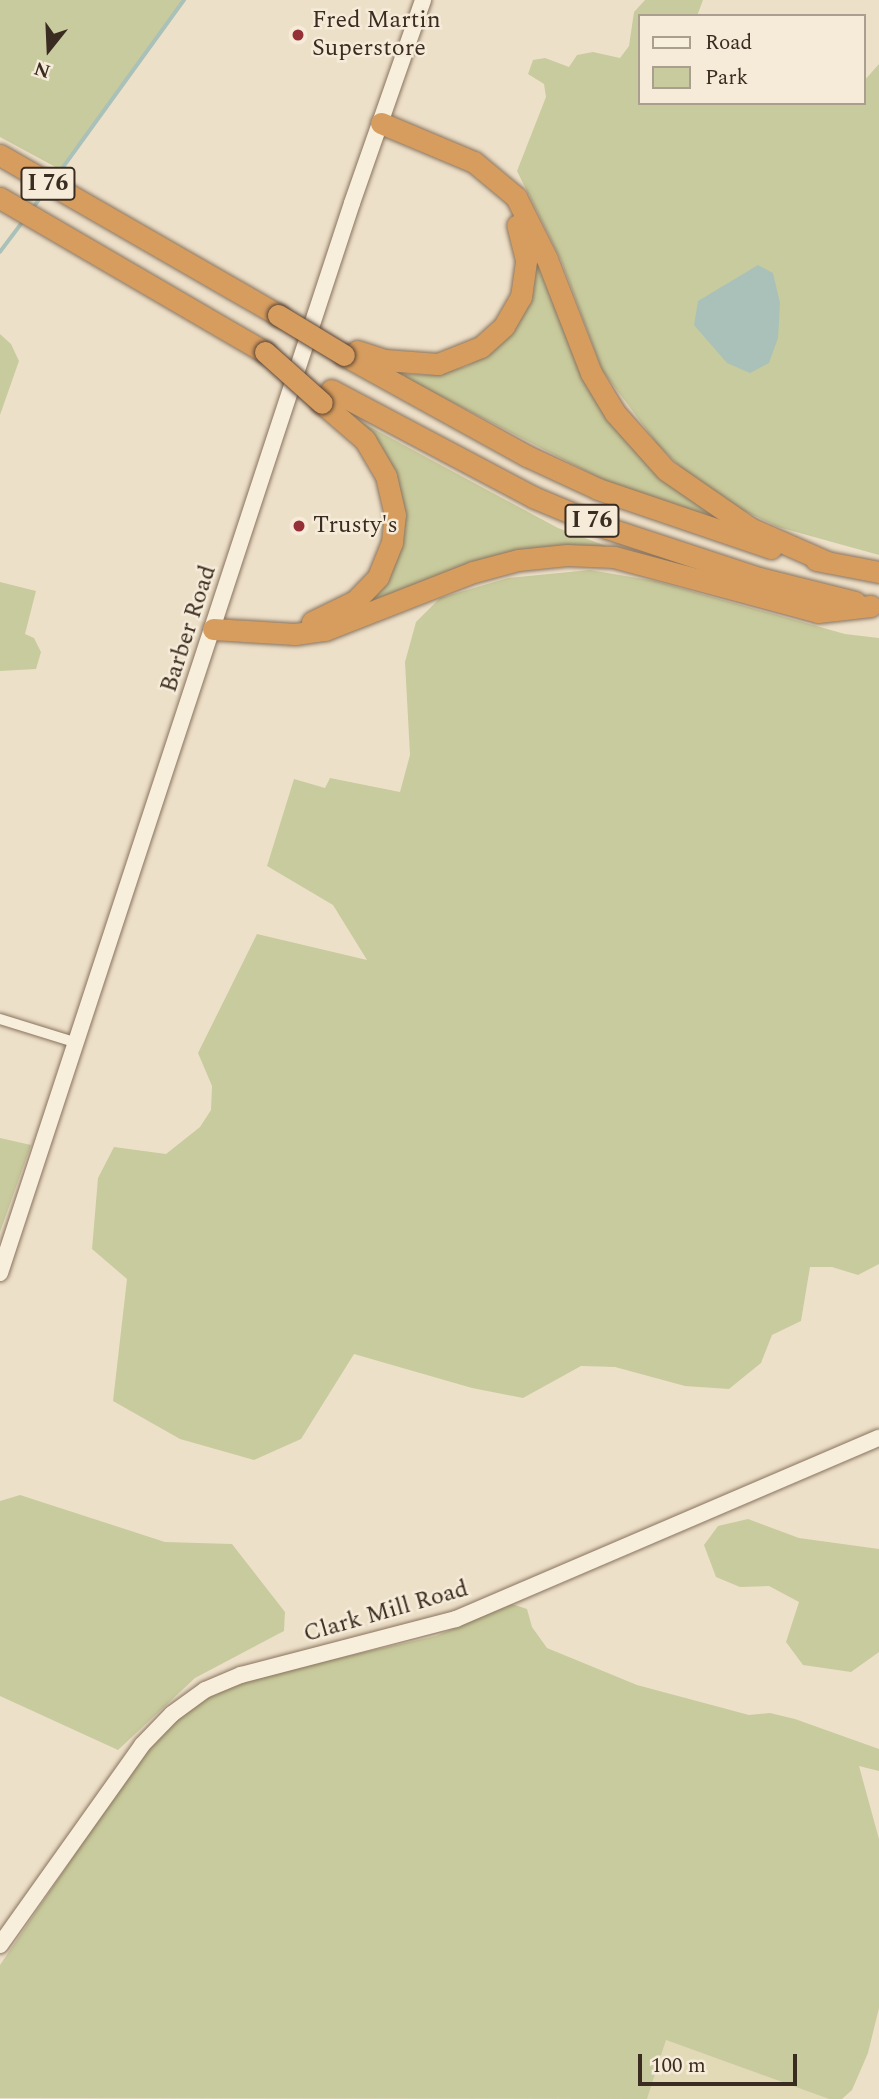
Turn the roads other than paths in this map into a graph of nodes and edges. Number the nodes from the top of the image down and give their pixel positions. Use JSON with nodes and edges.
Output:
{"nodes":[{"id":1,"x":423,"y":0,"type":"edge"},
{"id":2,"x":379,"y":128,"type":"junction"},
{"id":3,"x":0,"y":155,"type":"edge"},
{"id":4,"x":0,"y":198,"type":"edge"},
{"id":5,"x":345,"y":351,"type":"junction"},
{"id":6,"x":327,"y":396,"type":"junction"},
{"id":7,"x":827,"y":562,"type":"junction"},
{"id":8,"x":879,"y":572,"type":"edge"},
{"id":9,"x":875,"y":607,"type":"edge"},
{"id":10,"x":215,"y":623,"type":"junction"},
{"id":11,"x":0,"y":1019,"type":"edge"},
{"id":12,"x":77,"y":1044,"type":"junction"},
{"id":13,"x":0,"y":1273,"type":"edge"},
{"id":14,"x":879,"y":1438,"type":"edge"},
{"id":15,"x":0,"y":1945,"type":"edge"}],
"edges":[{"from":1,"to":2,"type":"main road","name":"Barber Road"},
{"from":2,"to":5,"type":"highway"},
{"from":2,"to":7,"type":"highway"},
{"from":2,"to":10,"type":"main road","name":"Barber Road"},
{"from":3,"to":5,"type":"highway","number":"I 76","bridge":true},
{"from":4,"to":6,"type":"highway","number":"I 76","bridge":true},
{"from":5,"to":7,"type":"highway","number":"I 76"},
{"from":6,"to":9,"type":"highway","number":"I 76"},
{"from":6,"to":10,"type":"highway"},
{"from":7,"to":8,"type":"highway","number":"I 76"},
{"from":9,"to":10,"type":"highway"},
{"from":10,"to":12,"type":"main road","name":"Barber Road"},
{"from":11,"to":12,"type":"street"},
{"from":12,"to":13,"type":"main road","name":"Barber Road"},
{"from":14,"to":15,"type":"main road","name":"Clark Mill Road"}]}
